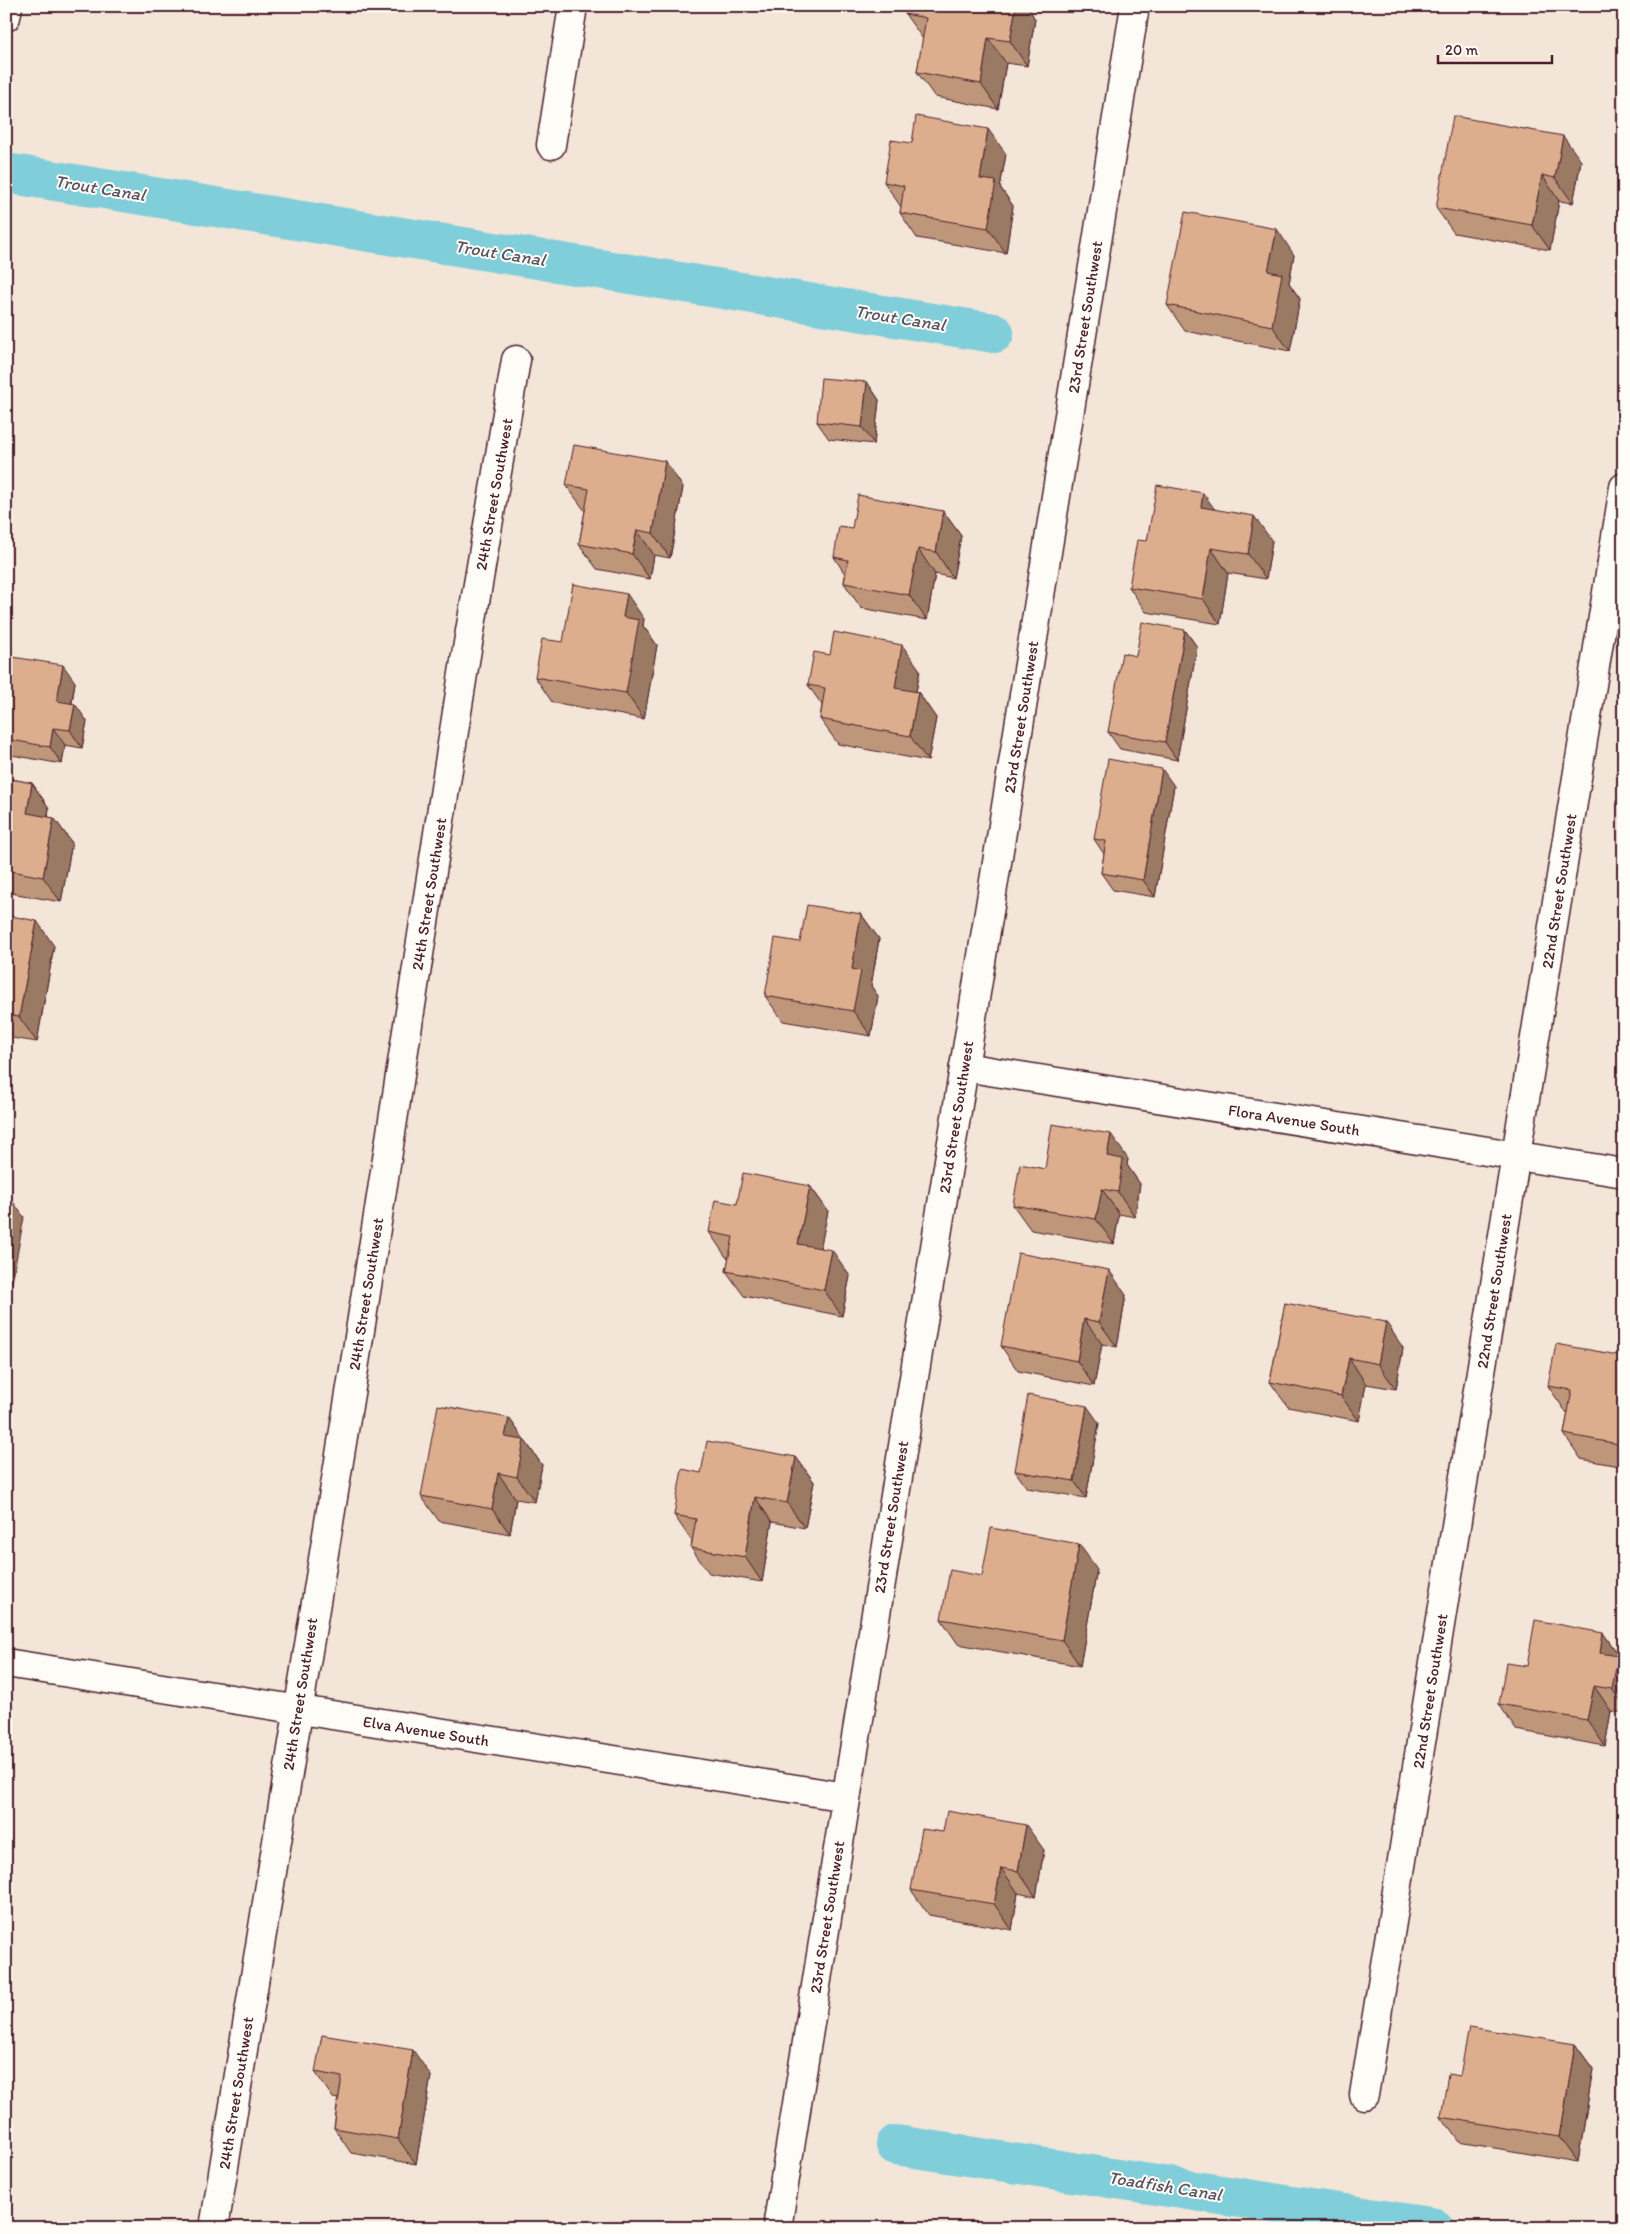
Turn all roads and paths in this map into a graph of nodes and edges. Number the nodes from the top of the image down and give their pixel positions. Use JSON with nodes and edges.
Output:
{"nodes":[{"id":1,"x":8,"y":6,"type":"edge"},
{"id":2,"x":573,"y":6,"type":"edge"},
{"id":3,"x":1135,"y":6,"type":"edge"},
{"id":4,"x":6,"y":17,"type":"edge"},
{"id":5,"x":551,"y":145,"type":"dead end"},
{"id":6,"x":516,"y":360,"type":"dead end"},
{"id":7,"x":1624,"y":487,"type":"edge"},
{"id":8,"x":964,"y":1067,"type":"junction"},
{"id":9,"x":1516,"y":1156,"type":"junction"},
{"id":10,"x":1624,"y":1173,"type":"edge"},
{"id":11,"x":6,"y":1664,"type":"edge"},
{"id":12,"x":298,"y":1711,"type":"junction"},
{"id":13,"x":846,"y":1797,"type":"junction"},
{"id":14,"x":1364,"y":2094,"type":"dead end"},
{"id":15,"x":214,"y":2228,"type":"edge"},
{"id":16,"x":777,"y":2228,"type":"edge"}],
"edges":[{"from":1,"to":4,"type":"street"},
{"from":2,"to":5,"type":"street"},
{"from":3,"to":8,"type":"street","name":"23rd Street Southwest"},
{"from":6,"to":12,"type":"street","name":"24th Street Southwest"},
{"from":7,"to":9,"type":"street","name":"22nd Street Southwest"},
{"from":8,"to":9,"type":"street","name":"Flora Avenue South"},
{"from":8,"to":13,"type":"street","name":"23rd Street Southwest"},
{"from":9,"to":10,"type":"street","name":"Flora Avenue South"},
{"from":9,"to":14,"type":"street","name":"22nd Street Southwest"},
{"from":11,"to":12,"type":"street","name":"Elva Avenue South"},
{"from":12,"to":13,"type":"street","name":"Elva Avenue South"},
{"from":12,"to":15,"type":"street","name":"24th Street Southwest"},
{"from":13,"to":16,"type":"street","name":"23rd Street Southwest"}]}
